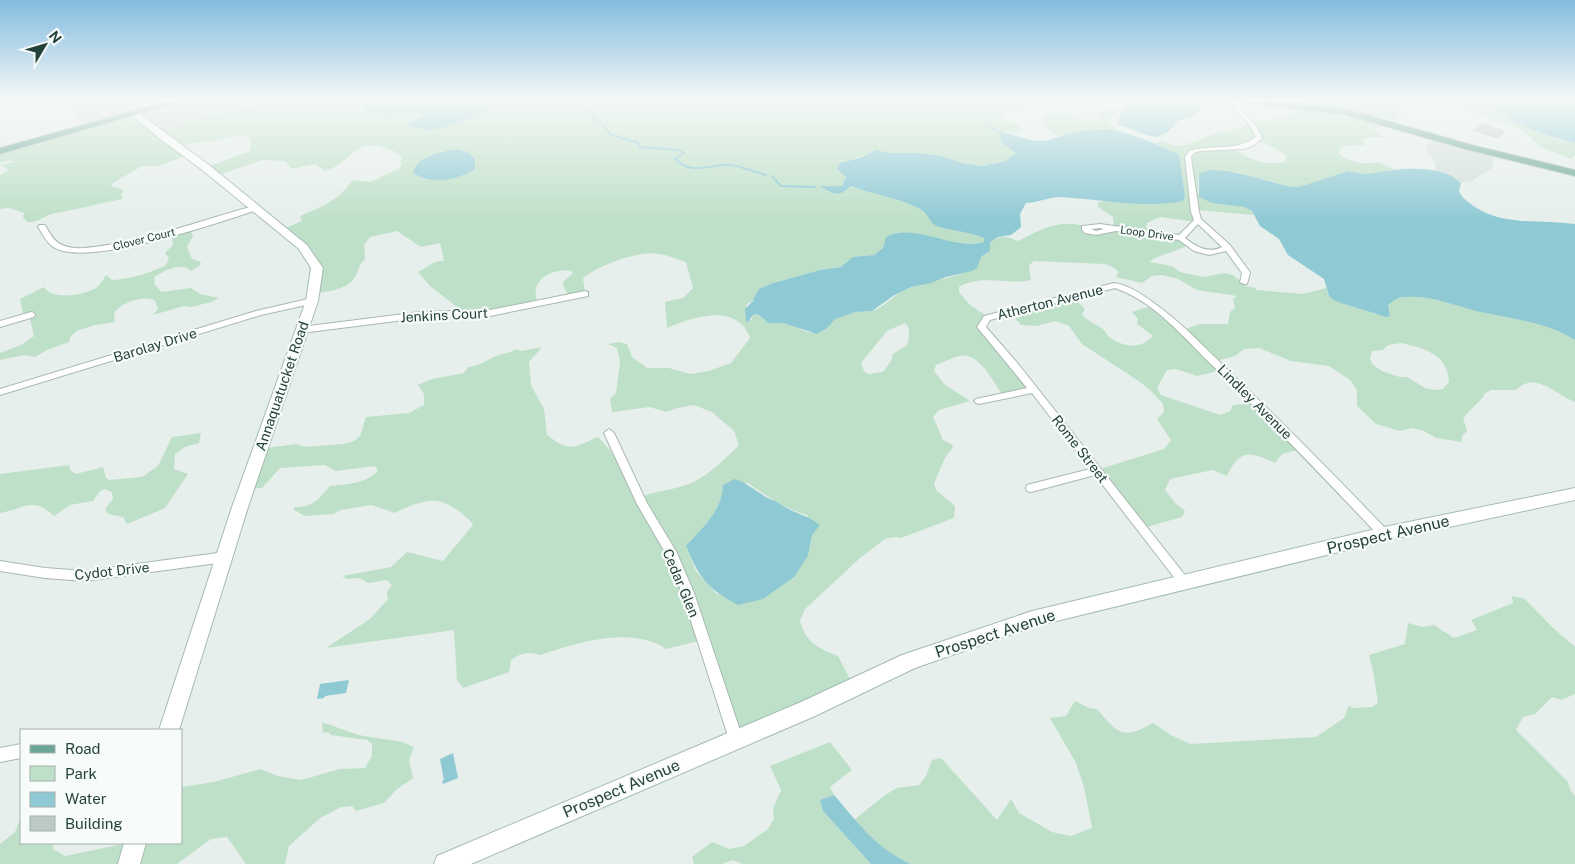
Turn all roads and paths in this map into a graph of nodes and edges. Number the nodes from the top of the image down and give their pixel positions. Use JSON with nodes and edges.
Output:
{"nodes":[{"id":1,"x":42,"y":140,"type":"edge"},
{"id":2,"x":170,"y":140,"type":"edge"},
{"id":3,"x":1255,"y":140,"type":"edge"},
{"id":4,"x":1446,"y":140,"type":"edge"},
{"id":5,"x":0,"y":152,"type":"edge"},
{"id":6,"x":1575,"y":173,"type":"edge"},
{"id":7,"x":254,"y":208,"type":"junction"},
{"id":8,"x":1198,"y":220,"type":"junction"},
{"id":9,"x":42,"y":227,"type":"dead end"},
{"id":10,"x":1114,"y":229,"type":"dead end"},
{"id":11,"x":1181,"y":238,"type":"junction"},
{"id":12,"x":1227,"y":247,"type":"junction"},
{"id":13,"x":1244,"y":282,"type":"dead end"},
{"id":14,"x":1113,"y":286,"type":"joint"},
{"id":15,"x":585,"y":294,"type":"dead end"},
{"id":16,"x":312,"y":301,"type":"junction"},
{"id":17,"x":31,"y":315,"type":"dead end"},
{"id":18,"x":987,"y":318,"type":"joint"},
{"id":19,"x":0,"y":324,"type":"edge"},
{"id":20,"x":301,"y":330,"type":"junction"},
{"id":21,"x":1033,"y":390,"type":"junction"},
{"id":22,"x":0,"y":392,"type":"edge"},
{"id":23,"x":980,"y":401,"type":"dead end"},
{"id":24,"x":609,"y":434,"type":"dead end"},
{"id":25,"x":1097,"y":471,"type":"junction"},
{"id":26,"x":1031,"y":488,"type":"dead end"},
{"id":27,"x":1575,"y":494,"type":"edge"},
{"id":28,"x":1384,"y":534,"type":"junction"},
{"id":29,"x":225,"y":557,"type":"junction"},
{"id":30,"x":0,"y":566,"type":"edge"},
{"id":31,"x":1184,"y":582,"type":"junction"},
{"id":32,"x":169,"y":729,"type":"edge"},
{"id":33,"x":736,"y":739,"type":"junction"},
{"id":34,"x":20,"y":751,"type":"edge"},
{"id":35,"x":0,"y":755,"type":"edge"},
{"id":36,"x":135,"y":844,"type":"edge"},
{"id":37,"x":129,"y":864,"type":"edge"},
{"id":38,"x":445,"y":864,"type":"edge"}],
"edges":[{"from":1,"to":5,"type":"main road"},
{"from":2,"to":7,"type":"street","name":"Annaquatucket Road"},
{"from":3,"to":8,"type":"street"},
{"from":4,"to":6,"type":"main road"},
{"from":7,"to":9,"type":"street","name":"Clover Court"},
{"from":7,"to":16,"type":"street","name":"Annaquatucket Road"},
{"from":8,"to":11,"type":"street","name":"Loop Drive"},
{"from":8,"to":12,"type":"street"},
{"from":10,"to":11,"type":"street","name":"Loop Drive"},
{"from":11,"to":12,"type":"street","name":"Loop Drive"},
{"from":12,"to":13,"type":"street"},
{"from":14,"to":18,"type":"street","name":"Atherton Avenue"},
{"from":14,"to":28,"type":"street","name":"Lindley Avenue"},
{"from":15,"to":20,"type":"street","name":"Jenkins Court"},
{"from":16,"to":20,"type":"street","name":"Annaquatucket Road"},
{"from":16,"to":22,"type":"street","name":"Barolay Drive"},
{"from":17,"to":19,"type":"street"},
{"from":18,"to":21,"type":"street","name":"Rome Street"},
{"from":20,"to":29,"type":"street","name":"Annaquatucket Road"},
{"from":21,"to":23,"type":"street"},
{"from":21,"to":25,"type":"street","name":"Rome Street"},
{"from":24,"to":33,"type":"street","name":"Cedar Glen"},
{"from":25,"to":26,"type":"street"},
{"from":25,"to":31,"type":"street","name":"Rome Street"},
{"from":27,"to":28,"type":"street","name":"Prospect Avenue"},
{"from":28,"to":31,"type":"street","name":"Prospect Avenue"},
{"from":29,"to":30,"type":"street","name":"Cydot Drive"},
{"from":29,"to":32,"type":"street","name":"Annaquatucket Road"},
{"from":31,"to":33,"type":"street","name":"Prospect Avenue"},
{"from":33,"to":38,"type":"street","name":"Prospect Avenue"},
{"from":34,"to":35,"type":"street"},
{"from":36,"to":37,"type":"street"}]}
